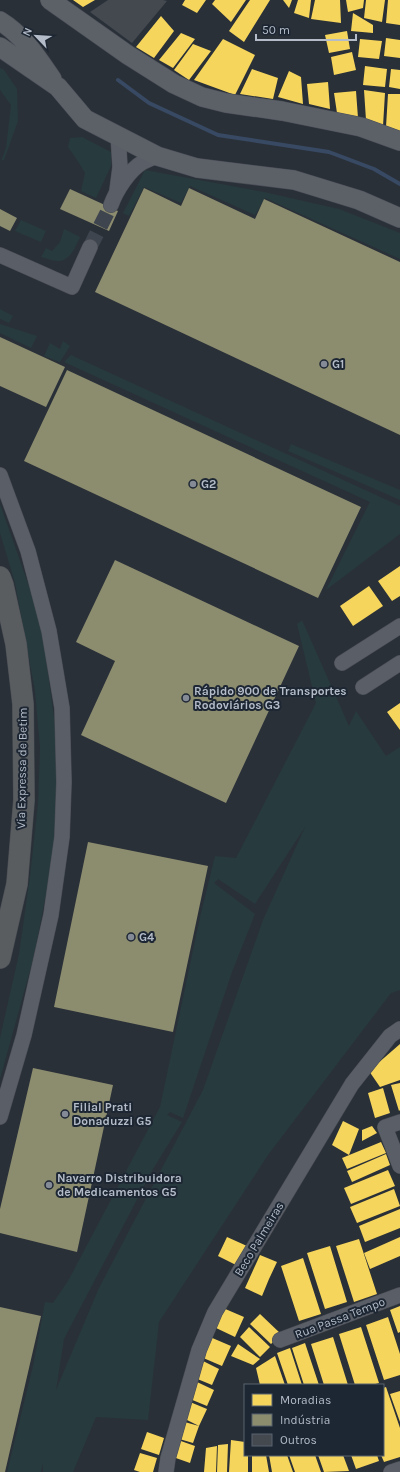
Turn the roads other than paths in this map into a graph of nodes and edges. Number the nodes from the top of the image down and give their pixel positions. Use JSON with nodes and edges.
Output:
{"nodes":[{"id":1,"x":50,"y":0,"type":"edge"},
{"id":2,"x":0,"y":21,"type":"edge"},
{"id":3,"x":0,"y":47,"type":"edge"},
{"id":4,"x":58,"y":88,"type":"junction"},
{"id":5,"x":118,"y":135,"type":"junction"},
{"id":6,"x":400,"y":141,"type":"edge"},
{"id":7,"x":157,"y":156,"type":"junction"},
{"id":8,"x":400,"y":218,"type":"edge"},
{"id":9,"x":90,"y":247,"type":"tunnel mouth"},
{"id":10,"x":0,"y":254,"type":"edge"},
{"id":11,"x":0,"y":475,"type":"edge"},
{"id":12,"x":0,"y":577,"type":"edge"},
{"id":13,"x":400,"y":626,"type":"edge"},
{"id":14,"x":342,"y":663,"type":"dead end"},
{"id":15,"x":400,"y":663,"type":"edge"},
{"id":16,"x":363,"y":687,"type":"dead end"},
{"id":17,"x":0,"y":958,"type":"edge"},
{"id":18,"x":400,"y":1029,"type":"edge"},
{"id":19,"x":0,"y":1118,"type":"edge"},
{"id":20,"x":400,"y":1122,"type":"edge"},
{"id":21,"x":400,"y":1166,"type":"edge"},
{"id":22,"x":400,"y":1295,"type":"edge"},
{"id":23,"x":280,"y":1340,"type":"dead end"},
{"id":24,"x":400,"y":1469,"type":"edge"},
{"id":25,"x":166,"y":1472,"type":"edge"},
{"id":26,"x":391,"y":1472,"type":"edge"}],
"edges":[{"from":1,"to":6,"type":"main road"},
{"from":2,"to":4,"type":"main road"},
{"from":3,"to":4,"type":"main road"},
{"from":4,"to":5,"type":"main road"},
{"from":5,"to":7,"type":"main road"},
{"from":5,"to":7,"type":"street"},
{"from":7,"to":8,"type":"main road"},
{"from":9,"to":10,"type":"street"},
{"from":11,"to":19,"type":"street"},
{"from":12,"to":17,"type":"highway","name":"Via Expressa de Betim"},
{"from":13,"to":14,"type":"street"},
{"from":15,"to":16,"type":"street"},
{"from":18,"to":25,"type":"street","name":"Beco Palmeiras"},
{"from":20,"to":21,"type":"street"},
{"from":22,"to":23,"type":"street","name":"Rua Passa Tempo"},
{"from":24,"to":26,"type":"street"}]}
